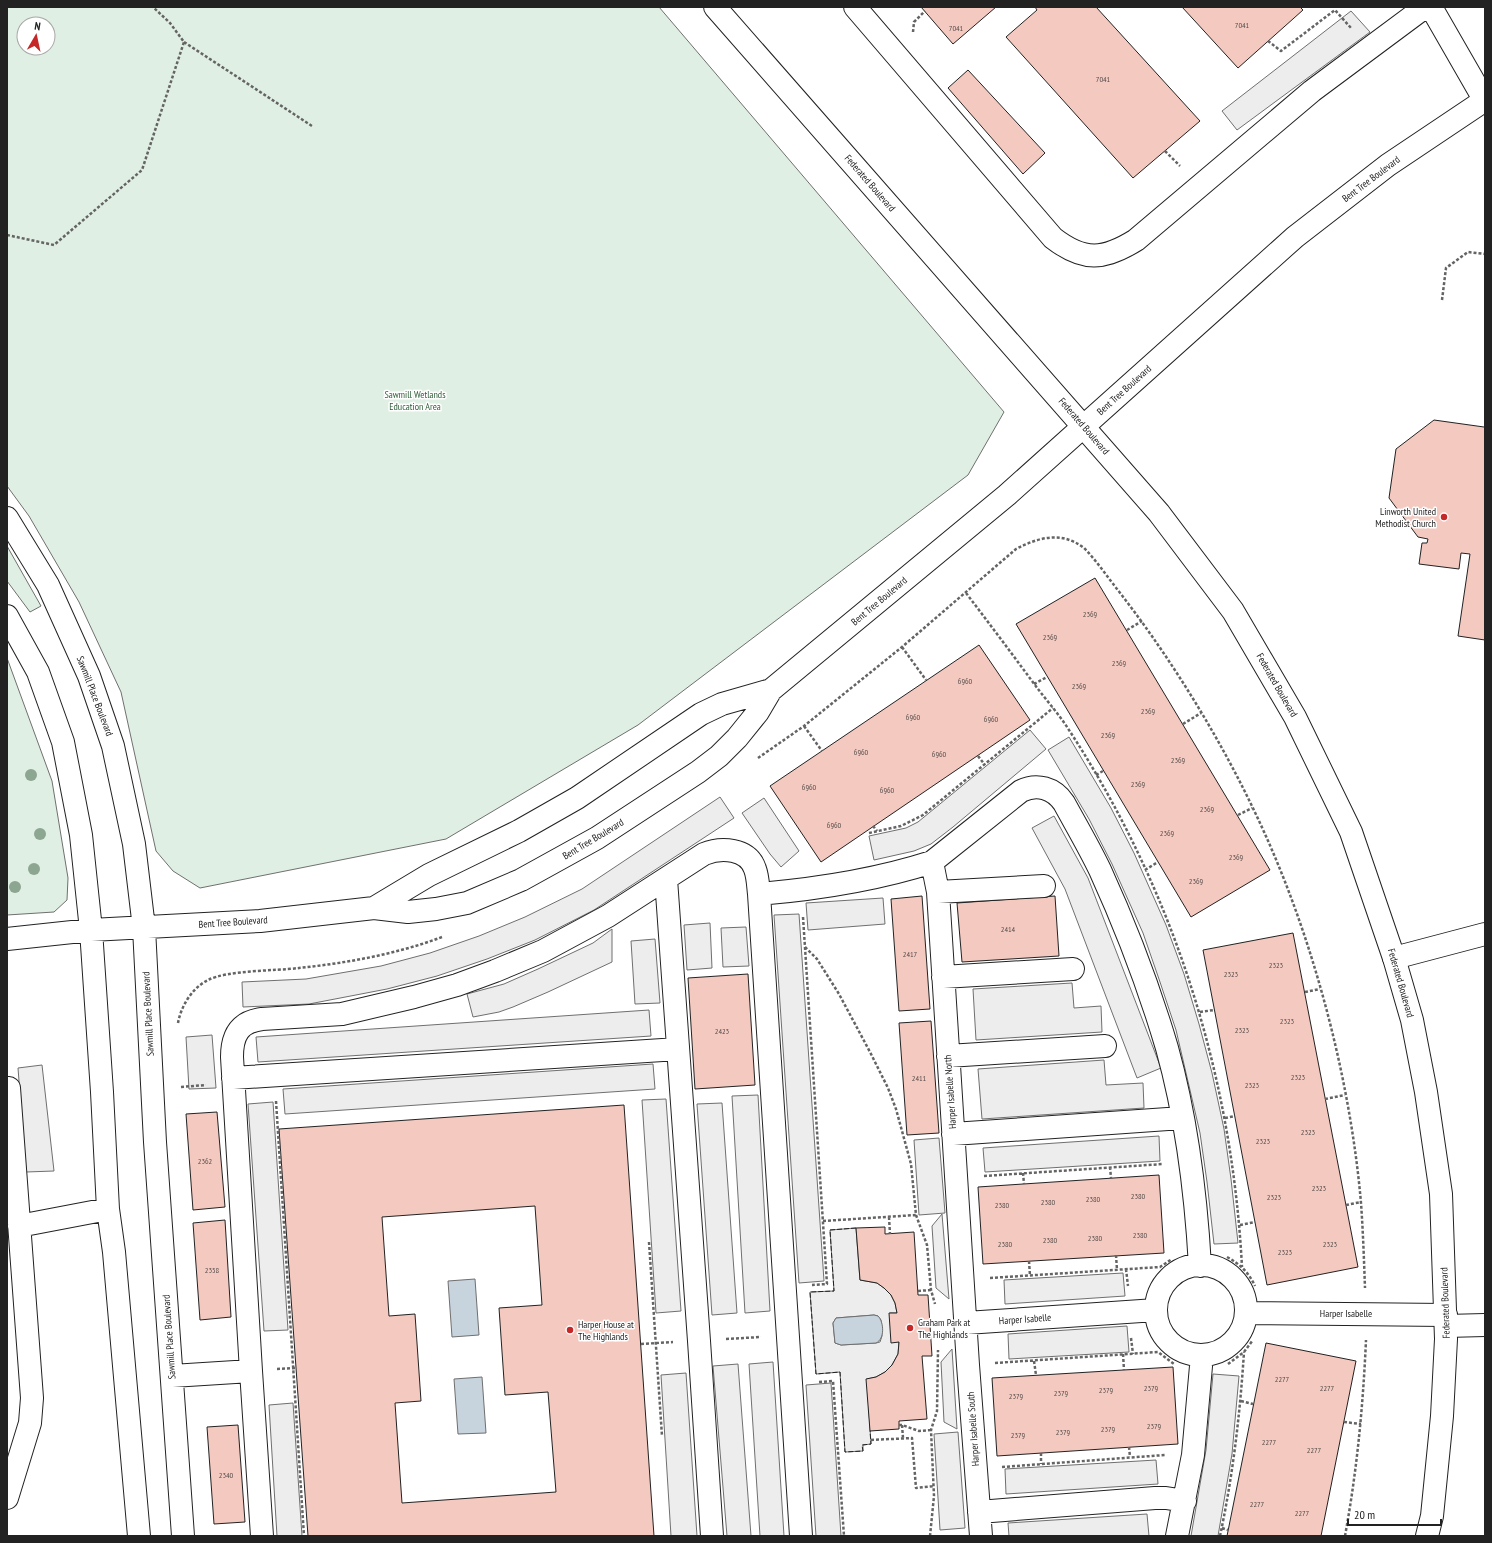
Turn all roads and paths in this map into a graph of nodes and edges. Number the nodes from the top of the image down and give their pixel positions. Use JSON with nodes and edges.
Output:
{"nodes":[{"id":1,"x":153,"y":7,"type":"edge"},
{"id":2,"x":715,"y":7,"type":"edge"},
{"id":3,"x":855,"y":7,"type":"edge"},
{"id":4,"x":1425,"y":7,"type":"edge"},
{"id":5,"x":1431,"y":7,"type":"edge"},
{"id":6,"x":1268,"y":41,"type":"dead end"},
{"id":7,"x":184,"y":42,"type":"junction"},
{"id":8,"x":1369,"y":48,"type":"junction"},
{"id":9,"x":1485,"y":100,"type":"edge"},
{"id":10,"x":312,"y":126,"type":"dead end"},
{"id":11,"x":7,"y":235,"type":"edge"},
{"id":12,"x":1485,"y":254,"type":"edge"},
{"id":13,"x":1442,"y":300,"type":"dead end"},
{"id":14,"x":1084,"y":426,"type":"junction"},
{"id":15,"x":7,"y":518,"type":"edge"},
{"id":16,"x":7,"y":616,"type":"edge"},
{"id":17,"x":1142,"y":621,"type":"dead end"},
{"id":18,"x":1127,"y":630,"type":"dead end"},
{"id":19,"x":902,"y":647,"type":"dead end"},
{"id":20,"x":1047,"y":677,"type":"dead end"},
{"id":21,"x":926,"y":680,"type":"dead end"},
{"id":22,"x":1034,"y":684,"type":"dead end"},
{"id":23,"x":771,"y":690,"type":"junction"},
{"id":24,"x":1053,"y":708,"type":"dead end"},
{"id":25,"x":1201,"y":713,"type":"dead end"},
{"id":26,"x":1183,"y":724,"type":"dead end"},
{"id":27,"x":804,"y":726,"type":"dead end"},
{"id":28,"x":822,"y":751,"type":"dead end"},
{"id":29,"x":978,"y":756,"type":"dead end"},
{"id":30,"x":984,"y":765,"type":"junction"},
{"id":31,"x":1103,"y":771,"type":"dead end"},
{"id":32,"x":1096,"y":775,"type":"dead end"},
{"id":33,"x":1252,"y":808,"type":"dead end"},
{"id":34,"x":1238,"y":815,"type":"dead end"},
{"id":35,"x":873,"y":826,"type":"dead end"},
{"id":36,"x":877,"y":831,"type":"junction"},
{"id":37,"x":869,"y":833,"type":"dead end"},
{"id":38,"x":932,"y":862,"type":"junction"},
{"id":39,"x":1158,"y":862,"type":"dead end"},
{"id":40,"x":1145,"y":870,"type":"dead end"},
{"id":41,"x":666,"y":879,"type":"junction"},
{"id":42,"x":1044,"y":886,"type":"dead end"},
{"id":43,"x":938,"y":892,"type":"junction"},
{"id":44,"x":759,"y":894,"type":"junction"},
{"id":45,"x":374,"y":908,"type":"junction"},
{"id":46,"x":802,"y":915,"type":"dead end"},
{"id":47,"x":144,"y":928,"type":"junction"},
{"id":48,"x":91,"y":930,"type":"junction"},
{"id":49,"x":1485,"y":934,"type":"edge"},
{"id":50,"x":7,"y":939,"type":"edge"},
{"id":51,"x":804,"y":946,"type":"junction"},
{"id":52,"x":1394,"y":958,"type":"junction"},
{"id":53,"x":1073,"y":969,"type":"dead end"},
{"id":54,"x":943,"y":977,"type":"junction"},
{"id":55,"x":1320,"y":989,"type":"dead end"},
{"id":56,"x":1305,"y":992,"type":"dead end"},
{"id":57,"x":1214,"y":1010,"type":"dead end"},
{"id":58,"x":1200,"y":1012,"type":"dead end"},
{"id":59,"x":1105,"y":1046,"type":"dead end"},
{"id":60,"x":678,"y":1049,"type":"junction"},
{"id":61,"x":948,"y":1056,"type":"junction"},
{"id":62,"x":233,"y":1078,"type":"junction"},
{"id":63,"x":9,"y":1088,"type":"dead end"},
{"id":64,"x":1345,"y":1095,"type":"dead end"},
{"id":65,"x":276,"y":1099,"type":"dead end"},
{"id":66,"x":1325,"y":1099,"type":"dead end"},
{"id":67,"x":1235,"y":1116,"type":"dead end"},
{"id":68,"x":1182,"y":1118,"type":"junction"},
{"id":69,"x":1225,"y":1118,"type":"dead end"},
{"id":70,"x":953,"y":1134,"type":"junction"},
{"id":71,"x":1189,"y":1162,"type":"junction"},
{"id":72,"x":1110,"y":1167,"type":"junction"},
{"id":73,"x":1023,"y":1173,"type":"junction"},
{"id":74,"x":956,"y":1178,"type":"junction"},
{"id":75,"x":1111,"y":1178,"type":"dead end"},
{"id":76,"x":1024,"y":1184,"type":"dead end"},
{"id":77,"x":1360,"y":1202,"type":"dead end"},
{"id":78,"x":1346,"y":1205,"type":"dead end"},
{"id":79,"x":108,"y":1209,"type":"junction"},
{"id":80,"x":916,"y":1215,"type":"junction"},
{"id":81,"x":889,"y":1217,"type":"junction"},
{"id":82,"x":823,"y":1221,"type":"junction"},
{"id":83,"x":1255,"y":1222,"type":"dead end"},
{"id":84,"x":1240,"y":1225,"type":"dead end"},
{"id":85,"x":19,"y":1226,"type":"junction"},
{"id":86,"x":890,"y":1234,"type":"dead end"},
{"id":87,"x":649,"y":1242,"type":"dead end"},
{"id":88,"x":1222,"y":1254,"type":"dead end"},
{"id":89,"x":1116,"y":1256,"type":"dead end"},
{"id":90,"x":1176,"y":1257,"type":"dead end"},
{"id":91,"x":1029,"y":1261,"type":"dead end"},
{"id":92,"x":1200,"y":1266,"type":"junction"},
{"id":93,"x":1117,"y":1270,"type":"junction"},
{"id":94,"x":1030,"y":1276,"type":"junction"},
{"id":95,"x":984,"y":1279,"type":"dead end"},
{"id":96,"x":808,"y":1285,"type":"dead end"},
{"id":97,"x":931,"y":1290,"type":"junction"},
{"id":98,"x":1258,"y":1290,"type":"dead end"},
{"id":99,"x":918,"y":1291,"type":"dead end"},
{"id":100,"x":935,"y":1310,"type":"dead end"},
{"id":101,"x":1156,"y":1310,"type":"junction"},
{"id":102,"x":1246,"y":1313,"type":"junction"},
{"id":103,"x":1446,"y":1320,"type":"junction"},
{"id":104,"x":966,"y":1323,"type":"junction"},
{"id":105,"x":1485,"y":1325,"type":"edge"},
{"id":106,"x":1366,"y":1335,"type":"dead end"},
{"id":107,"x":1255,"y":1336,"type":"dead end"},
{"id":108,"x":938,"y":1346,"type":"dead end"},
{"id":109,"x":1244,"y":1352,"type":"junction"},
{"id":110,"x":1123,"y":1354,"type":"junction"},
{"id":111,"x":1202,"y":1355,"type":"junction"},
{"id":112,"x":1034,"y":1361,"type":"junction"},
{"id":113,"x":990,"y":1364,"type":"dead end"},
{"id":114,"x":1178,"y":1365,"type":"dead end"},
{"id":115,"x":1225,"y":1365,"type":"dead end"},
{"id":116,"x":1124,"y":1370,"type":"dead end"},
{"id":117,"x":251,"y":1371,"type":"junction"},
{"id":118,"x":1036,"y":1375,"type":"dead end"},
{"id":119,"x":172,"y":1376,"type":"junction"},
{"id":120,"x":814,"y":1382,"type":"dead end"},
{"id":121,"x":1241,"y":1401,"type":"junction"},
{"id":122,"x":1253,"y":1404,"type":"dead end"},
{"id":123,"x":1344,"y":1422,"type":"dead end"},
{"id":124,"x":1361,"y":1424,"type":"junction"},
{"id":125,"x":931,"y":1430,"type":"junction"},
{"id":126,"x":662,"y":1436,"type":"dead end"},
{"id":127,"x":903,"y":1438,"type":"junction"},
{"id":128,"x":871,"y":1440,"type":"dead end"},
{"id":129,"x":1130,"y":1447,"type":"dead end"},
{"id":130,"x":1041,"y":1453,"type":"dead end"},
{"id":131,"x":1193,"y":1454,"type":"junction"},
{"id":132,"x":1130,"y":1457,"type":"junction"},
{"id":133,"x":1041,"y":1464,"type":"junction"},
{"id":134,"x":976,"y":1468,"type":"junction"},
{"id":135,"x":934,"y":1486,"type":"junction"},
{"id":136,"x":7,"y":1498,"type":"edge"},
{"id":137,"x":1185,"y":1501,"type":"junction"},
{"id":138,"x":979,"y":1512,"type":"junction"},
{"id":139,"x":1222,"y":1528,"type":"junction"},
{"id":140,"x":1228,"y":1530,"type":"dead end"},
{"id":141,"x":139,"y":1536,"type":"edge"},
{"id":142,"x":183,"y":1536,"type":"edge"},
{"id":143,"x":262,"y":1536,"type":"edge"},
{"id":144,"x":304,"y":1536,"type":"edge"},
{"id":145,"x":712,"y":1536,"type":"edge"},
{"id":146,"x":801,"y":1536,"type":"edge"},
{"id":147,"x":844,"y":1536,"type":"edge"},
{"id":148,"x":930,"y":1536,"type":"edge"},
{"id":149,"x":981,"y":1536,"type":"edge"},
{"id":150,"x":1177,"y":1536,"type":"edge"},
{"id":151,"x":1220,"y":1536,"type":"edge"},
{"id":152,"x":1345,"y":1536,"type":"edge"},
{"id":153,"x":1427,"y":1536,"type":"edge"}],
"edges":[{"from":1,"to":7,"type":"path"},
{"from":2,"to":14,"type":"street","name":"Federated Boulevard"},
{"from":3,"to":8,"type":"street"},
{"from":4,"to":8,"type":"street"},
{"from":5,"to":9,"type":"street"},
{"from":6,"to":8,"type":"path"},
{"from":7,"to":10,"type":"path"},
{"from":7,"to":11,"type":"path"},
{"from":9,"to":14,"type":"street","name":"Bent Tree Boulevard"},
{"from":12,"to":13,"type":"path"},
{"from":14,"to":23,"type":"street","name":"Bent Tree Boulevard"},
{"from":14,"to":52,"type":"street","name":"Federated Boulevard"},
{"from":15,"to":47,"type":"street","name":"Sawmill Place Boulevard"},
{"from":16,"to":48,"type":"street"},
{"from":17,"to":18,"type":"path"},
{"from":19,"to":21,"type":"path"},
{"from":20,"to":22,"type":"path"},
{"from":23,"to":45,"type":"street","name":"Bent Tree Boulevard"},
{"from":23,"to":45,"type":"street","name":"Bent Tree Boulevard"},
{"from":24,"to":30,"type":"path"},
{"from":25,"to":26,"type":"path"},
{"from":27,"to":28,"type":"path"},
{"from":29,"to":30,"type":"path"},
{"from":30,"to":36,"type":"path"},
{"from":31,"to":32,"type":"path"},
{"from":33,"to":34,"type":"path"},
{"from":35,"to":36,"type":"path"},
{"from":36,"to":37,"type":"path"},
{"from":38,"to":43,"type":"street","name":"Harper Isabelle North"},
{"from":38,"to":44,"type":"street"},
{"from":38,"to":68,"type":"street"},
{"from":39,"to":40,"type":"path"},
{"from":41,"to":44,"type":"street"},
{"from":41,"to":60,"type":"street"},
{"from":41,"to":62,"type":"street"},
{"from":42,"to":43,"type":"street"},
{"from":43,"to":54,"type":"street","name":"Harper Isabelle North"},
{"from":44,"to":146,"type":"street"},
{"from":45,"to":47,"type":"street","name":"Bent Tree Boulevard"},
{"from":46,"to":51,"type":"path"},
{"from":47,"to":48,"type":"street","name":"Bent Tree Boulevard"},
{"from":47,"to":119,"type":"street","name":"Sawmill Place Boulevard"},
{"from":48,"to":50,"type":"street","name":"Bent Tree Boulevard"},
{"from":48,"to":79,"type":"street"},
{"from":49,"to":52,"type":"street"},
{"from":51,"to":80,"type":"path"},
{"from":51,"to":82,"type":"path"},
{"from":52,"to":103,"type":"street","name":"Federated Boulevard"},
{"from":53,"to":54,"type":"street"},
{"from":54,"to":61,"type":"street","name":"Harper Isabelle North"},
{"from":55,"to":56,"type":"path"},
{"from":57,"to":58,"type":"path"},
{"from":59,"to":61,"type":"street"},
{"from":60,"to":62,"type":"street"},
{"from":60,"to":145,"type":"street"},
{"from":61,"to":70,"type":"street","name":"Harper Isabelle North"},
{"from":62,"to":117,"type":"street"},
{"from":63,"to":85,"type":"street"},
{"from":64,"to":66,"type":"path"},
{"from":65,"to":144,"type":"path"},
{"from":67,"to":69,"type":"path"},
{"from":68,"to":70,"type":"street"},
{"from":68,"to":71,"type":"street"},
{"from":70,"to":74,"type":"street","name":"Harper Isabelle North"},
{"from":71,"to":72,"type":"path"},
{"from":71,"to":92,"type":"street"},
{"from":72,"to":73,"type":"path"},
{"from":72,"to":75,"type":"path"},
{"from":73,"to":74,"type":"path"},
{"from":73,"to":76,"type":"path"},
{"from":74,"to":104,"type":"street","name":"Harper Isabelle North"},
{"from":77,"to":78,"type":"path"},
{"from":79,"to":85,"type":"street"},
{"from":79,"to":141,"type":"street"},
{"from":80,"to":81,"type":"path"},
{"from":80,"to":97,"type":"path"},
{"from":81,"to":82,"type":"path"},
{"from":81,"to":86,"type":"path"},
{"from":82,"to":96,"type":"path"},
{"from":83,"to":84,"type":"path"},
{"from":85,"to":136,"type":"street"},
{"from":87,"to":126,"type":"path"},
{"from":88,"to":98,"type":"path"},
{"from":89,"to":93,"type":"path"},
{"from":90,"to":93,"type":"path"},
{"from":91,"to":94,"type":"path"},
{"from":92,"to":101,"type":"street"},
{"from":92,"to":102,"type":"street"},
{"from":93,"to":94,"type":"path"},
{"from":94,"to":95,"type":"path"},
{"from":97,"to":99,"type":"path"},
{"from":97,"to":100,"type":"path"},
{"from":101,"to":104,"type":"street","name":"Harper Isabelle"},
{"from":101,"to":111,"type":"street"},
{"from":102,"to":103,"type":"street","name":"Harper Isabelle"},
{"from":102,"to":111,"type":"street"},
{"from":103,"to":105,"type":"street","name":"Harper Isabelle"},
{"from":103,"to":153,"type":"street","name":"Federated Boulevard"},
{"from":104,"to":134,"type":"street","name":"Harper Isabelle South"},
{"from":106,"to":124,"type":"path"},
{"from":107,"to":109,"type":"path"},
{"from":108,"to":125,"type":"path"},
{"from":109,"to":115,"type":"path"},
{"from":109,"to":121,"type":"path"},
{"from":110,"to":112,"type":"path"},
{"from":110,"to":114,"type":"path"},
{"from":110,"to":116,"type":"path"},
{"from":111,"to":131,"type":"street"},
{"from":112,"to":113,"type":"path"},
{"from":112,"to":118,"type":"path"},
{"from":117,"to":119,"type":"street"},
{"from":117,"to":143,"type":"street"},
{"from":119,"to":142,"type":"street","name":"Sawmill Place Boulevard"},
{"from":120,"to":147,"type":"path"},
{"from":121,"to":122,"type":"path"},
{"from":121,"to":139,"type":"path"},
{"from":123,"to":124,"type":"path"},
{"from":124,"to":152,"type":"path"},
{"from":125,"to":127,"type":"path"},
{"from":125,"to":135,"type":"path"},
{"from":127,"to":128,"type":"path"},
{"from":127,"to":135,"type":"path"},
{"from":129,"to":132,"type":"path"},
{"from":130,"to":133,"type":"path"},
{"from":131,"to":132,"type":"path"},
{"from":131,"to":137,"type":"street"},
{"from":132,"to":133,"type":"path"},
{"from":133,"to":134,"type":"path"},
{"from":134,"to":138,"type":"street","name":"Harper Isabelle South"},
{"from":135,"to":148,"type":"path"},
{"from":137,"to":138,"type":"street"},
{"from":137,"to":150,"type":"street"},
{"from":138,"to":149,"type":"street","name":"Harper Isabelle South"},
{"from":139,"to":140,"type":"path"},
{"from":139,"to":151,"type":"path"}]}
